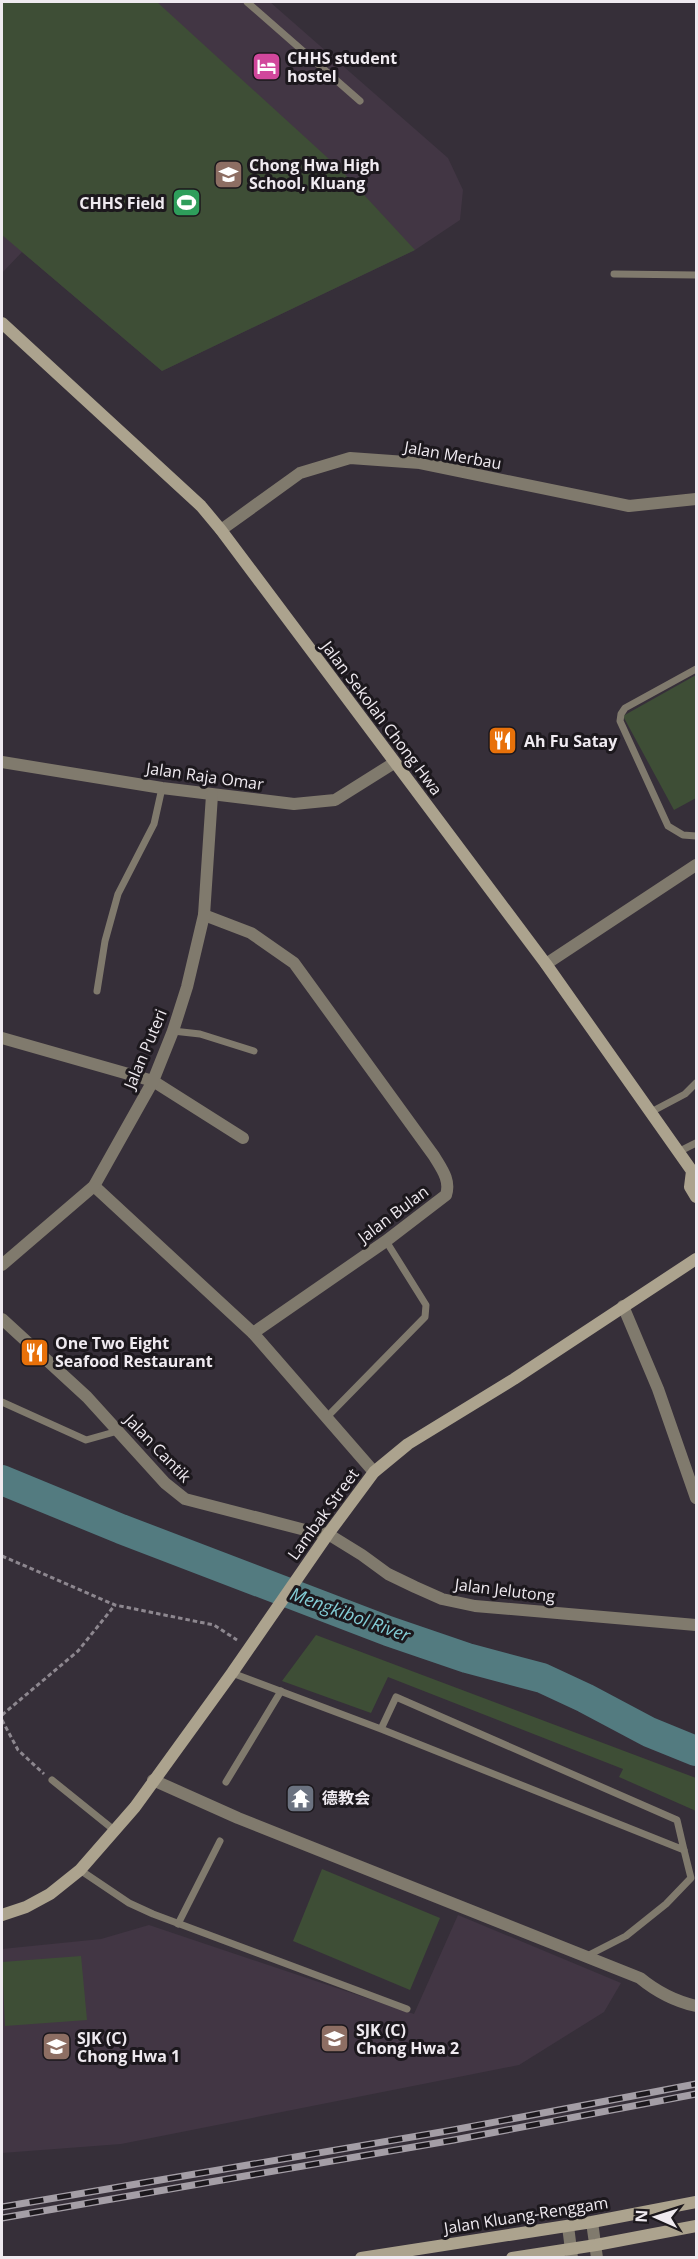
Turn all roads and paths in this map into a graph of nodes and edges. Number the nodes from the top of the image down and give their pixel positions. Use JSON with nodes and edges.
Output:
{"nodes":[{"id":1,"x":247,"y":2,"type":"edge"},
{"id":2,"x":360,"y":101,"type":"dead end"},
{"id":3,"x":614,"y":274,"type":"dead end"},
{"id":4,"x":696,"y":274,"type":"edge"},
{"id":5,"x":2,"y":323,"type":"edge"},
{"id":6,"x":696,"y":499,"type":"edge"},
{"id":7,"x":221,"y":530,"type":"junction"},
{"id":8,"x":696,"y":669,"type":"edge"},
{"id":9,"x":2,"y":762,"type":"edge"},
{"id":10,"x":394,"y":763,"type":"junction"},
{"id":11,"x":162,"y":788,"type":"junction"},
{"id":12,"x":212,"y":795,"type":"junction"},
{"id":13,"x":696,"y":836,"type":"edge"},
{"id":14,"x":696,"y":864,"type":"edge"},
{"id":15,"x":204,"y":915,"type":"junction"},
{"id":16,"x":546,"y":964,"type":"junction"},
{"id":17,"x":97,"y":991,"type":"dead end"},
{"id":18,"x":173,"y":1031,"type":"junction"},
{"id":19,"x":2,"y":1038,"type":"edge"},
{"id":20,"x":254,"y":1052,"type":"dead end"},
{"id":21,"x":153,"y":1081,"type":"junction"},
{"id":22,"x":696,"y":1083,"type":"edge"},
{"id":23,"x":651,"y":1112,"type":"junction"},
{"id":24,"x":243,"y":1138,"type":"dead end"},
{"id":25,"x":696,"y":1143,"type":"edge"},
{"id":26,"x":678,"y":1152,"type":"junction"},
{"id":27,"x":694,"y":1172,"type":"edge"},
{"id":28,"x":94,"y":1186,"type":"junction"},
{"id":29,"x":696,"y":1197,"type":"edge"},
{"id":30,"x":386,"y":1242,"type":"junction"},
{"id":31,"x":696,"y":1259,"type":"edge"},
{"id":32,"x":2,"y":1265,"type":"edge"},
{"id":33,"x":623,"y":1306,"type":"junction"},
{"id":34,"x":2,"y":1319,"type":"edge"},
{"id":35,"x":254,"y":1333,"type":"junction"},
{"id":36,"x":2,"y":1402,"type":"edge"},
{"id":37,"x":326,"y":1418,"type":"junction"},
{"id":38,"x":118,"y":1431,"type":"junction"},
{"id":39,"x":375,"y":1472,"type":"junction"},
{"id":40,"x":696,"y":1498,"type":"edge"},
{"id":41,"x":328,"y":1534,"type":"junction"},
{"id":42,"x":2,"y":1556,"type":"edge"},
{"id":43,"x":115,"y":1605,"type":"junction"},
{"id":44,"x":696,"y":1625,"type":"edge"},
{"id":45,"x":249,"y":1647,"type":"junction"},
{"id":46,"x":232,"y":1673,"type":"junction"},
{"id":47,"x":281,"y":1691,"type":"junction"},
{"id":48,"x":2,"y":1715,"type":"edge"},
{"id":49,"x":2,"y":1720,"type":"edge"},
{"id":50,"x":381,"y":1729,"type":"junction"},
{"id":51,"x":52,"y":1780,"type":"joint"},
{"id":52,"x":153,"y":1780,"type":"junction"},
{"id":53,"x":226,"y":1782,"type":"dead end"},
{"id":54,"x":114,"y":1830,"type":"junction"},
{"id":55,"x":220,"y":1841,"type":"dead end"},
{"id":56,"x":684,"y":1850,"type":"junction"},
{"id":57,"x":80,"y":1870,"type":"junction"},
{"id":58,"x":2,"y":1915,"type":"edge"},
{"id":59,"x":178,"y":1924,"type":"junction"},
{"id":60,"x":585,"y":1957,"type":"junction"},
{"id":61,"x":696,"y":2006,"type":"edge"},
{"id":62,"x":407,"y":2009,"type":"dead end"},
{"id":63,"x":696,"y":2202,"type":"edge"},
{"id":64,"x":592,"y":2222,"type":"junction"},
{"id":65,"x":568,"y":2226,"type":"junction"},
{"id":66,"x":696,"y":2226,"type":"edge"},
{"id":67,"x":596,"y":2251,"type":"edge"},
{"id":68,"x":571,"y":2253,"type":"edge"},
{"id":69,"x":361,"y":2258,"type":"edge"},
{"id":70,"x":512,"y":2258,"type":"edge"}],
"edges":[{"from":1,"to":2,"type":"lane"},
{"from":3,"to":4,"type":"lane"},
{"from":5,"to":7,"type":"street","name":"Jalan Sekolah Chong Hwa"},
{"from":6,"to":7,"type":"street","name":"Jalan Merbau"},
{"from":7,"to":10,"type":"street","name":"Jalan Sekolah Chong Hwa"},
{"from":8,"to":13,"type":"lane"},
{"from":9,"to":11,"type":"street","name":"Jalan Raja Omar"},
{"from":10,"to":12,"type":"street","name":"Jalan Raja Omar"},
{"from":10,"to":16,"type":"street","name":"Jalan Sekolah Chong Hwa"},
{"from":11,"to":12,"type":"street","name":"Jalan Raja Omar"},
{"from":11,"to":17,"type":"lane"},
{"from":12,"to":15,"type":"street","name":"Jalan Puteri"},
{"from":14,"to":16,"type":"street"},
{"from":15,"to":18,"type":"street","name":"Jalan Puteri"},
{"from":15,"to":30,"type":"street","name":"Jalan Bulan"},
{"from":16,"to":23,"type":"street","name":"Jalan Sekolah Chong Hwa"},
{"from":18,"to":20,"type":"lane"},
{"from":18,"to":21,"type":"street","name":"Jalan Puteri"},
{"from":19,"to":21,"type":"street"},
{"from":21,"to":24,"type":"street"},
{"from":21,"to":28,"type":"street","name":"Jalan Puteri"},
{"from":22,"to":23,"type":"lane"},
{"from":23,"to":26,"type":"street","name":"Jalan Sekolah Chong Hwa"},
{"from":25,"to":26,"type":"lane"},
{"from":26,"to":27,"type":"street","name":"Jalan Sekolah Chong Hwa"},
{"from":27,"to":29,"type":"street","name":"Jalan Sekolah Chong Hwa"},
{"from":28,"to":32,"type":"street","name":"Jalan Puteri"},
{"from":28,"to":35,"type":"street"},
{"from":30,"to":35,"type":"street","name":"Jalan Bulan"},
{"from":30,"to":37,"type":"lane"},
{"from":31,"to":33,"type":"street","name":"Lambak Street"},
{"from":33,"to":39,"type":"street","name":"Lambak Street"},
{"from":33,"to":40,"type":"street"},
{"from":34,"to":38,"type":"street","name":"Jalan Cantik"},
{"from":35,"to":37,"type":"street"},
{"from":36,"to":38,"type":"lane"},
{"from":37,"to":39,"type":"street"},
{"from":38,"to":41,"type":"street","name":"Jalan Cantik"},
{"from":39,"to":41,"type":"street","name":"Lambak Street"},
{"from":41,"to":44,"type":"street","name":"Jalan Jelutong"},
{"from":41,"to":45,"type":"street","name":"Lambak Street"},
{"from":42,"to":43,"type":"path"},
{"from":43,"to":45,"type":"path"},
{"from":43,"to":48,"type":"path"},
{"from":45,"to":46,"type":"street","name":"Lambak Street"},
{"from":46,"to":47,"type":"lane"},
{"from":46,"to":52,"type":"street","name":"Lambak Street"},
{"from":47,"to":50,"type":"lane"},
{"from":47,"to":53,"type":"lane"},
{"from":49,"to":51,"type":"path"},
{"from":50,"to":56,"type":"lane"},
{"from":50,"to":56,"type":"lane"},
{"from":51,"to":54,"type":"lane"},
{"from":52,"to":54,"type":"street","name":"Lambak Street"},
{"from":52,"to":60,"type":"street"},
{"from":54,"to":57,"type":"street","name":"Lambak Street"},
{"from":55,"to":59,"type":"lane"},
{"from":56,"to":60,"type":"lane"},
{"from":57,"to":58,"type":"street","name":"Lambak Street"},
{"from":57,"to":59,"type":"lane"},
{"from":59,"to":62,"type":"lane"},
{"from":60,"to":61,"type":"street"},
{"from":63,"to":64,"type":"street","name":"Jalan Kluang-Renggam"},
{"from":64,"to":65,"type":"street","name":"Jalan Kluang-Renggam"},
{"from":64,"to":67,"type":"street"},
{"from":65,"to":68,"type":"street"},
{"from":65,"to":69,"type":"street","name":"Jalan Kluang-Renggam"},
{"from":66,"to":67,"type":"street"},
{"from":67,"to":68,"type":"street"},
{"from":68,"to":70,"type":"street"}]}
